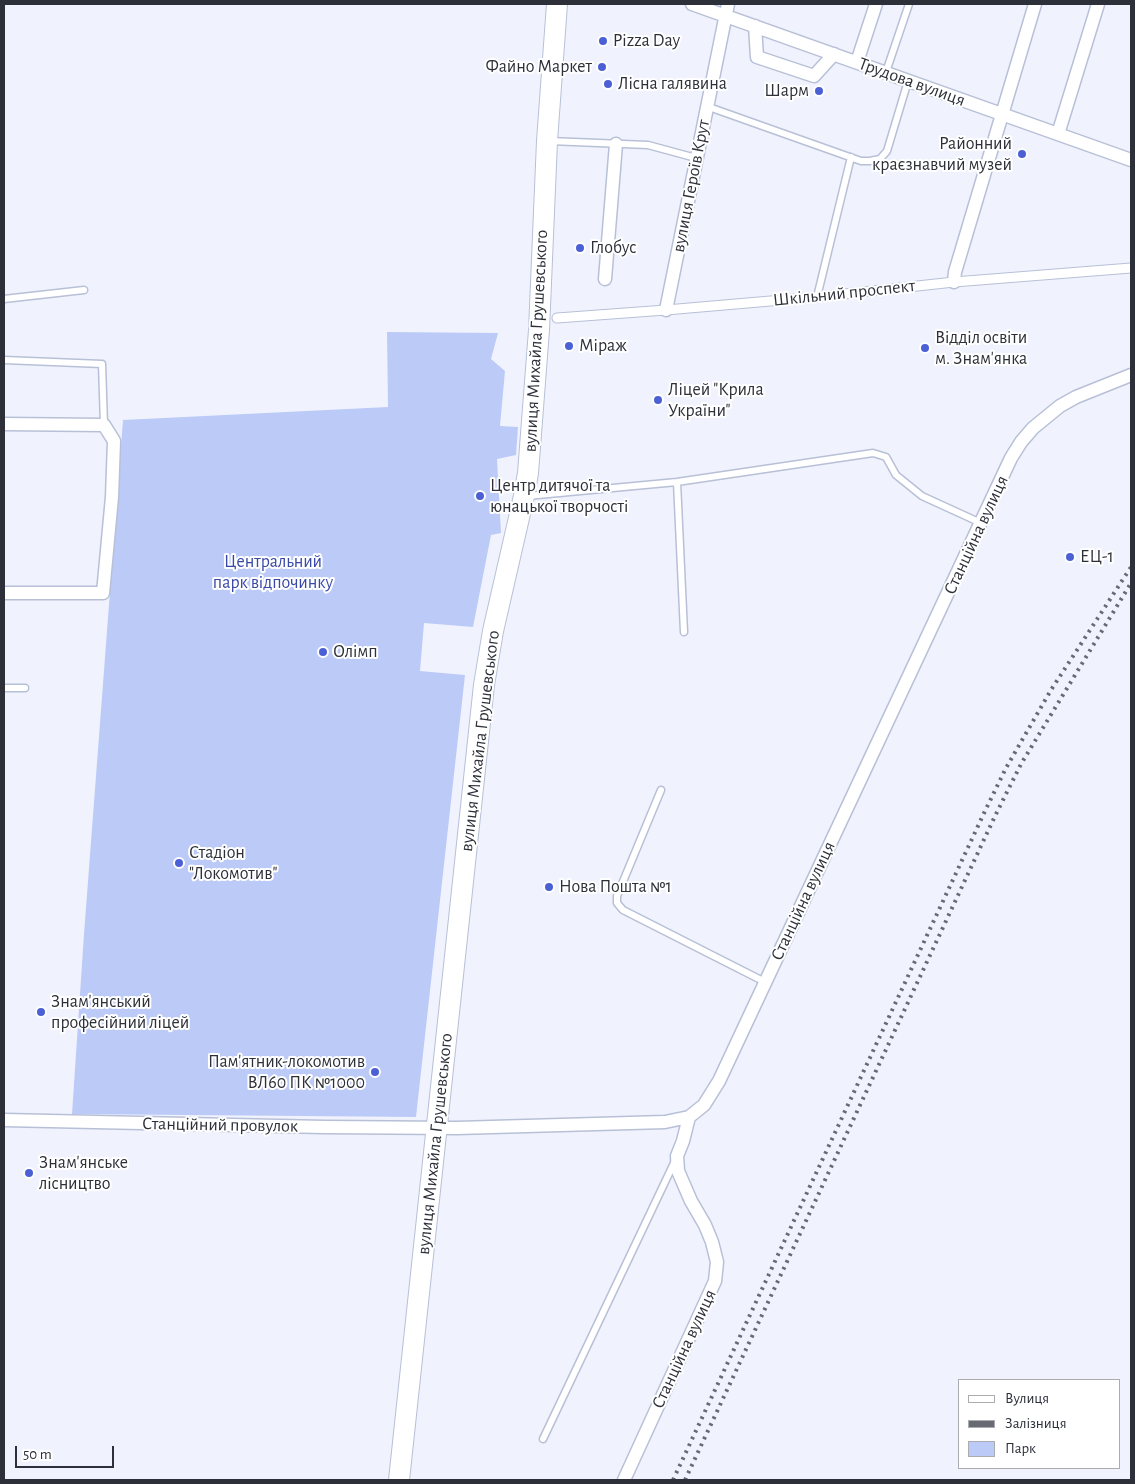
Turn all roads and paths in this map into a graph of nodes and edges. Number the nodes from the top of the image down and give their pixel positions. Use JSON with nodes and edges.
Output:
{"nodes":[{"id":1,"x":557,"y":4,"type":"edge"},
{"id":2,"x":692,"y":4,"type":"edge"},
{"id":3,"x":876,"y":4,"type":"edge"},
{"id":4,"x":909,"y":4,"type":"edge"},
{"id":5,"x":1035,"y":4,"type":"edge"},
{"id":6,"x":1098,"y":4,"type":"edge"},
{"id":7,"x":727,"y":10,"type":"edge"},
{"id":8,"x":756,"y":26,"type":"junction"},
{"id":9,"x":834,"y":54,"type":"junction"},
{"id":10,"x":857,"y":62,"type":"junction"},
{"id":11,"x":886,"y":72,"type":"junction"},
{"id":12,"x":908,"y":81,"type":"junction"},
{"id":13,"x":706,"y":106,"type":"junction"},
{"id":14,"x":1002,"y":114,"type":"junction"},
{"id":15,"x":1058,"y":134,"type":"junction"},
{"id":16,"x":547,"y":141,"type":"junction"},
{"id":17,"x":616,"y":144,"type":"junction"},
{"id":18,"x":851,"y":157,"type":"junction"},
{"id":19,"x":696,"y":158,"type":"junction"},
{"id":20,"x":1131,"y":160,"type":"edge"},
{"id":21,"x":1131,"y":268,"type":"edge"},
{"id":22,"x":605,"y":280,"type":"dead end"},
{"id":23,"x":954,"y":282,"type":"junction"},
{"id":24,"x":84,"y":290,"type":"dead end"},
{"id":25,"x":817,"y":297,"type":"junction"},
{"id":26,"x":4,"y":298,"type":"edge"},
{"id":27,"x":666,"y":310,"type":"junction"},
{"id":28,"x":557,"y":318,"type":"dead end"},
{"id":29,"x":4,"y":360,"type":"edge"},
{"id":30,"x":1131,"y":375,"type":"edge"},
{"id":31,"x":4,"y":424,"type":"edge"},
{"id":32,"x":104,"y":425,"type":"junction"},
{"id":33,"x":677,"y":482,"type":"junction"},
{"id":34,"x":524,"y":496,"type":"junction"},
{"id":35,"x":981,"y":523,"type":"junction"},
{"id":36,"x":4,"y":593,"type":"edge"},
{"id":37,"x":684,"y":632,"type":"dead end"},
{"id":38,"x":4,"y":688,"type":"edge"},
{"id":39,"x":25,"y":688,"type":"dead end"},
{"id":40,"x":661,"y":790,"type":"dead end"},
{"id":41,"x":765,"y":982,"type":"junction"},
{"id":42,"x":689,"y":1117,"type":"junction"},
{"id":43,"x":4,"y":1120,"type":"edge"},
{"id":44,"x":436,"y":1128,"type":"junction"},
{"id":45,"x":677,"y":1156,"type":"junction"},
{"id":46,"x":543,"y":1439,"type":"dead end"},
{"id":47,"x":400,"y":1480,"type":"edge"},
{"id":48,"x":624,"y":1480,"type":"edge"}],
"edges":[{"from":1,"to":16,"type":"main road","name":"вулиця Михайла Грушевського"},
{"from":2,"to":7,"type":"street","name":"Трудова вулиця"},
{"from":3,"to":10,"type":"street"},
{"from":4,"to":11,"type":"lane"},
{"from":5,"to":14,"type":"street"},
{"from":6,"to":15,"type":"street"},
{"from":7,"to":8,"type":"street","name":"Трудова вулиця"},
{"from":7,"to":13,"type":"street","name":"вулиця Героїв Крут"},
{"from":8,"to":9,"type":"street","name":"Трудова вулиця"},
{"from":8,"to":9,"type":"street"},
{"from":9,"to":10,"type":"street","name":"Трудова вулиця"},
{"from":10,"to":11,"type":"street","name":"Трудова вулиця"},
{"from":11,"to":12,"type":"street","name":"Трудова вулиця"},
{"from":12,"to":14,"type":"street","name":"Трудова вулиця"},
{"from":12,"to":18,"type":"lane"},
{"from":13,"to":18,"type":"lane"},
{"from":13,"to":19,"type":"street","name":"вулиця Героїв Крут"},
{"from":14,"to":15,"type":"street","name":"Трудова вулиця"},
{"from":14,"to":23,"type":"street"},
{"from":15,"to":20,"type":"street","name":"Трудова вулиця"},
{"from":16,"to":17,"type":"lane"},
{"from":16,"to":34,"type":"main road","name":"вулиця Михайла Грушевського"},
{"from":17,"to":19,"type":"lane"},
{"from":17,"to":22,"type":"street"},
{"from":18,"to":25,"type":"lane"},
{"from":19,"to":27,"type":"street","name":"вулиця Героїв Крут"},
{"from":21,"to":23,"type":"street","name":"Шкільний проспект"},
{"from":23,"to":25,"type":"street","name":"Шкільний проспект"},
{"from":24,"to":26,"type":"lane"},
{"from":25,"to":27,"type":"street","name":"Шкільний проспект"},
{"from":27,"to":28,"type":"street","name":"Шкільний проспект"},
{"from":29,"to":32,"type":"lane"},
{"from":30,"to":35,"type":"street","name":"Станційна вулиця"},
{"from":31,"to":32,"type":"street"},
{"from":32,"to":36,"type":"street"},
{"from":33,"to":34,"type":"lane"},
{"from":33,"to":35,"type":"lane"},
{"from":33,"to":37,"type":"lane"},
{"from":34,"to":44,"type":"main road","name":"вулиця Михайла Грушевського"},
{"from":35,"to":41,"type":"street","name":"Станційна вулиця"},
{"from":38,"to":39,"type":"lane"},
{"from":40,"to":41,"type":"lane"},
{"from":41,"to":42,"type":"street","name":"Станційна вулиця"},
{"from":42,"to":44,"type":"street","name":"Станційний провулок"},
{"from":42,"to":45,"type":"street","name":"Станційна вулиця"},
{"from":43,"to":44,"type":"street","name":"Станційний провулок"},
{"from":44,"to":47,"type":"main road","name":"вулиця Михайла Грушевського"},
{"from":45,"to":46,"type":"lane"},
{"from":45,"to":48,"type":"street","name":"Станційна вулиця"}]}
